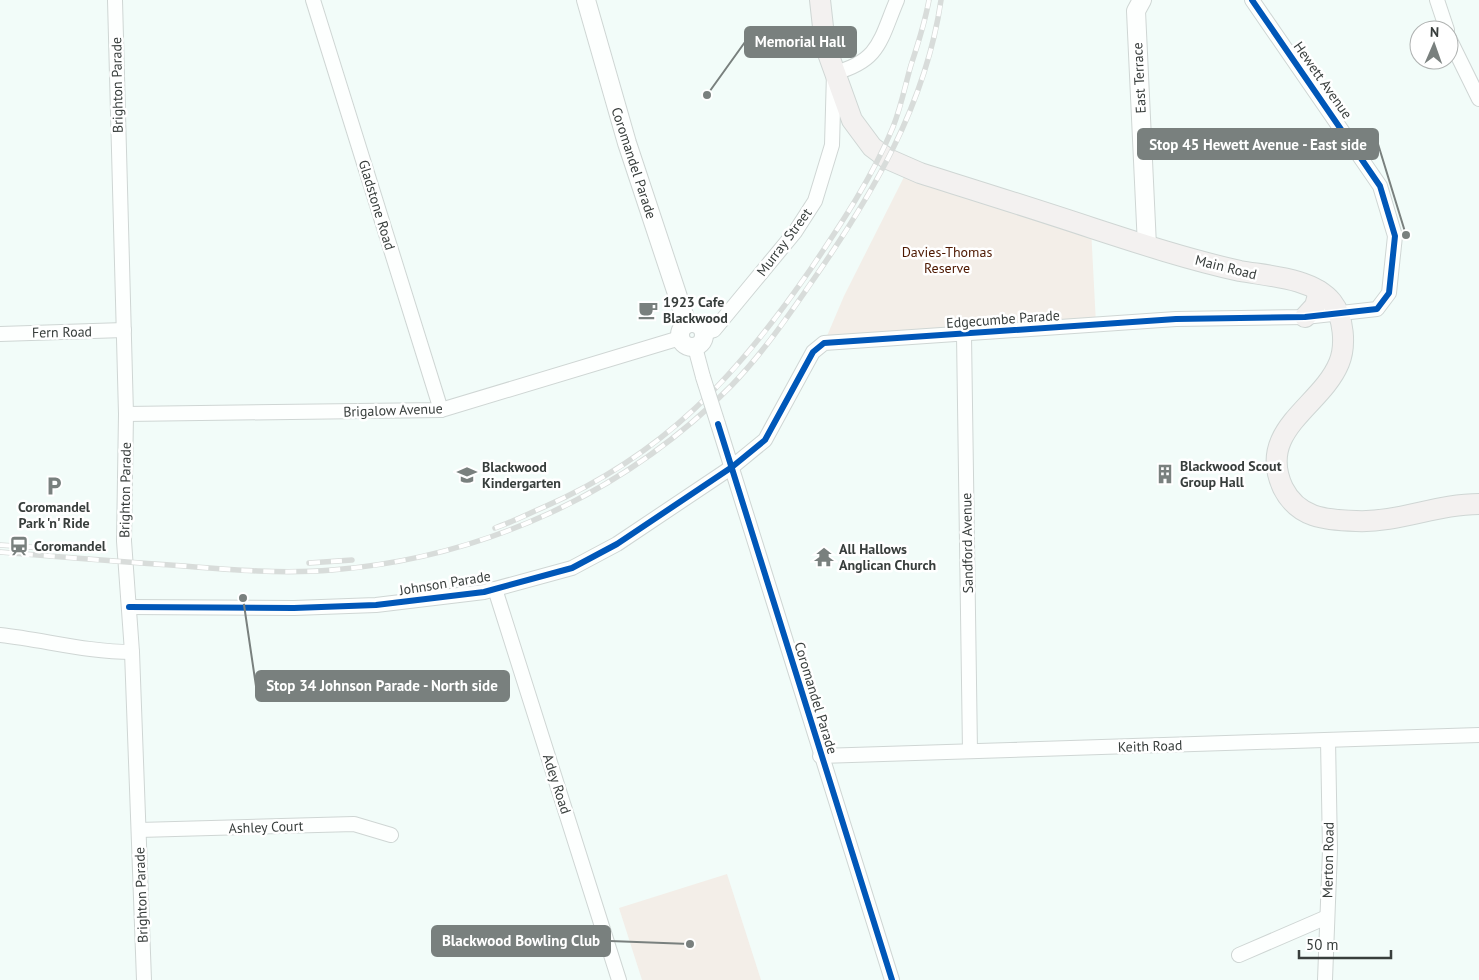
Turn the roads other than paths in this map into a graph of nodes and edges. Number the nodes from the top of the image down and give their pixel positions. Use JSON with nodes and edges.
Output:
{"nodes":[{"id":1,"x":115,"y":0,"type":"edge"},
{"id":2,"x":313,"y":0,"type":"edge"},
{"id":3,"x":586,"y":0,"type":"edge"},
{"id":4,"x":820,"y":0,"type":"edge"},
{"id":5,"x":897,"y":0,"type":"edge"},
{"id":6,"x":1252,"y":0,"type":"edge"},
{"id":7,"x":1438,"y":0,"type":"edge"},
{"id":8,"x":1138,"y":4,"type":"edge"},
{"id":9,"x":1444,"y":20,"type":"edge"},
{"id":10,"x":1459,"y":58,"type":"edge"},
{"id":11,"x":834,"y":73,"type":"junction"},
{"id":12,"x":1479,"y":99,"type":"edge"},
{"id":13,"x":1147,"y":246,"type":"junction"},
{"id":14,"x":1319,"y":291,"type":"junction"},
{"id":15,"x":1340,"y":315,"type":"junction"},
{"id":16,"x":1305,"y":317,"type":"junction"},
{"id":17,"x":124,"y":330,"type":"junction"},
{"id":18,"x":0,"y":334,"type":"edge"},
{"id":19,"x":964,"y":335,"type":"junction"},
{"id":20,"x":691,"y":336,"type":"junction"},
{"id":21,"x":441,"y":410,"type":"junction"},
{"id":22,"x":126,"y":414,"type":"junction"},
{"id":23,"x":732,"y":467,"type":"junction"},
{"id":24,"x":1479,"y":504,"type":"edge"},
{"id":25,"x":495,"y":589,"type":"junction"},
{"id":26,"x":129,"y":607,"type":"junction"},
{"id":27,"x":0,"y":635,"type":"edge"},
{"id":28,"x":132,"y":652,"type":"junction"},
{"id":29,"x":1479,"y":735,"type":"edge"},
{"id":30,"x":1328,"y":740,"type":"junction"},
{"id":31,"x":970,"y":751,"type":"junction"},
{"id":32,"x":820,"y":756,"type":"junction"},
{"id":33,"x":139,"y":830,"type":"junction"},
{"id":34,"x":391,"y":835,"type":"dead end"},
{"id":35,"x":1327,"y":917,"type":"junction"},
{"id":36,"x":1238,"y":954,"type":"dead end"},
{"id":37,"x":144,"y":980,"type":"edge"},
{"id":38,"x":619,"y":980,"type":"edge"},
{"id":39,"x":892,"y":980,"type":"edge"},
{"id":40,"x":1325,"y":980,"type":"edge"}],
"edges":[{"from":1,"to":17,"type":"street","name":"Brighton Parade"},
{"from":2,"to":21,"type":"street","name":"Gladstone Road"},
{"from":3,"to":20,"type":"street","name":"Coromandel Parade"},
{"from":4,"to":11,"type":"main road","name":"Main Road"},
{"from":5,"to":11,"type":"street"},
{"from":6,"to":15,"type":"street","name":"Hewett Avenue"},
{"from":7,"to":9,"type":"street"},
{"from":8,"to":13,"type":"street","name":"East Terrace"},
{"from":10,"to":12,"type":"street"},
{"from":11,"to":13,"type":"main road","name":"Main Road"},
{"from":11,"to":20,"type":"street","name":"Murray Street"},
{"from":13,"to":14,"type":"main road","name":"Main Road"},
{"from":14,"to":15,"type":"main road","name":"Main Road"},
{"from":14,"to":16,"type":"main road"},
{"from":15,"to":16,"type":"street","name":"Edgecumbe Parade"},
{"from":15,"to":24,"type":"main road"},
{"from":16,"to":19,"type":"street","name":"Edgecumbe Parade"},
{"from":17,"to":18,"type":"street","name":"Fern Road"},
{"from":17,"to":22,"type":"street","name":"Brighton Parade"},
{"from":19,"to":23,"type":"street","name":"Edgecumbe Parade"},
{"from":19,"to":31,"type":"street","name":"Sandford Avenue"},
{"from":20,"to":21,"type":"street","name":"Brigalow Avenue"},
{"from":20,"to":23,"type":"street","name":"Coromandel Parade","bridge":true},
{"from":21,"to":22,"type":"street","name":"Brigalow Avenue"},
{"from":22,"to":26,"type":"street","name":"Brighton Parade"},
{"from":23,"to":25,"type":"street","name":"Johnson Parade"},
{"from":23,"to":32,"type":"street","name":"Coromandel Parade"},
{"from":25,"to":26,"type":"street","name":"Johnson Parade"},
{"from":25,"to":38,"type":"street","name":"Adey Road"},
{"from":26,"to":28,"type":"street","name":"Brighton Parade"},
{"from":27,"to":28,"type":"street"},
{"from":28,"to":33,"type":"street","name":"Brighton Parade"},
{"from":29,"to":30,"type":"street","name":"Keith Road"},
{"from":30,"to":31,"type":"street","name":"Keith Road"},
{"from":30,"to":35,"type":"street","name":"Merton Road"},
{"from":31,"to":32,"type":"street","name":"Keith Road"},
{"from":32,"to":39,"type":"street","name":"Coromandel Parade"},
{"from":33,"to":34,"type":"street","name":"Ashley Court"},
{"from":33,"to":37,"type":"street","name":"Brighton Parade"},
{"from":35,"to":36,"type":"street"},
{"from":35,"to":40,"type":"street","name":"Merton Road"}]}
